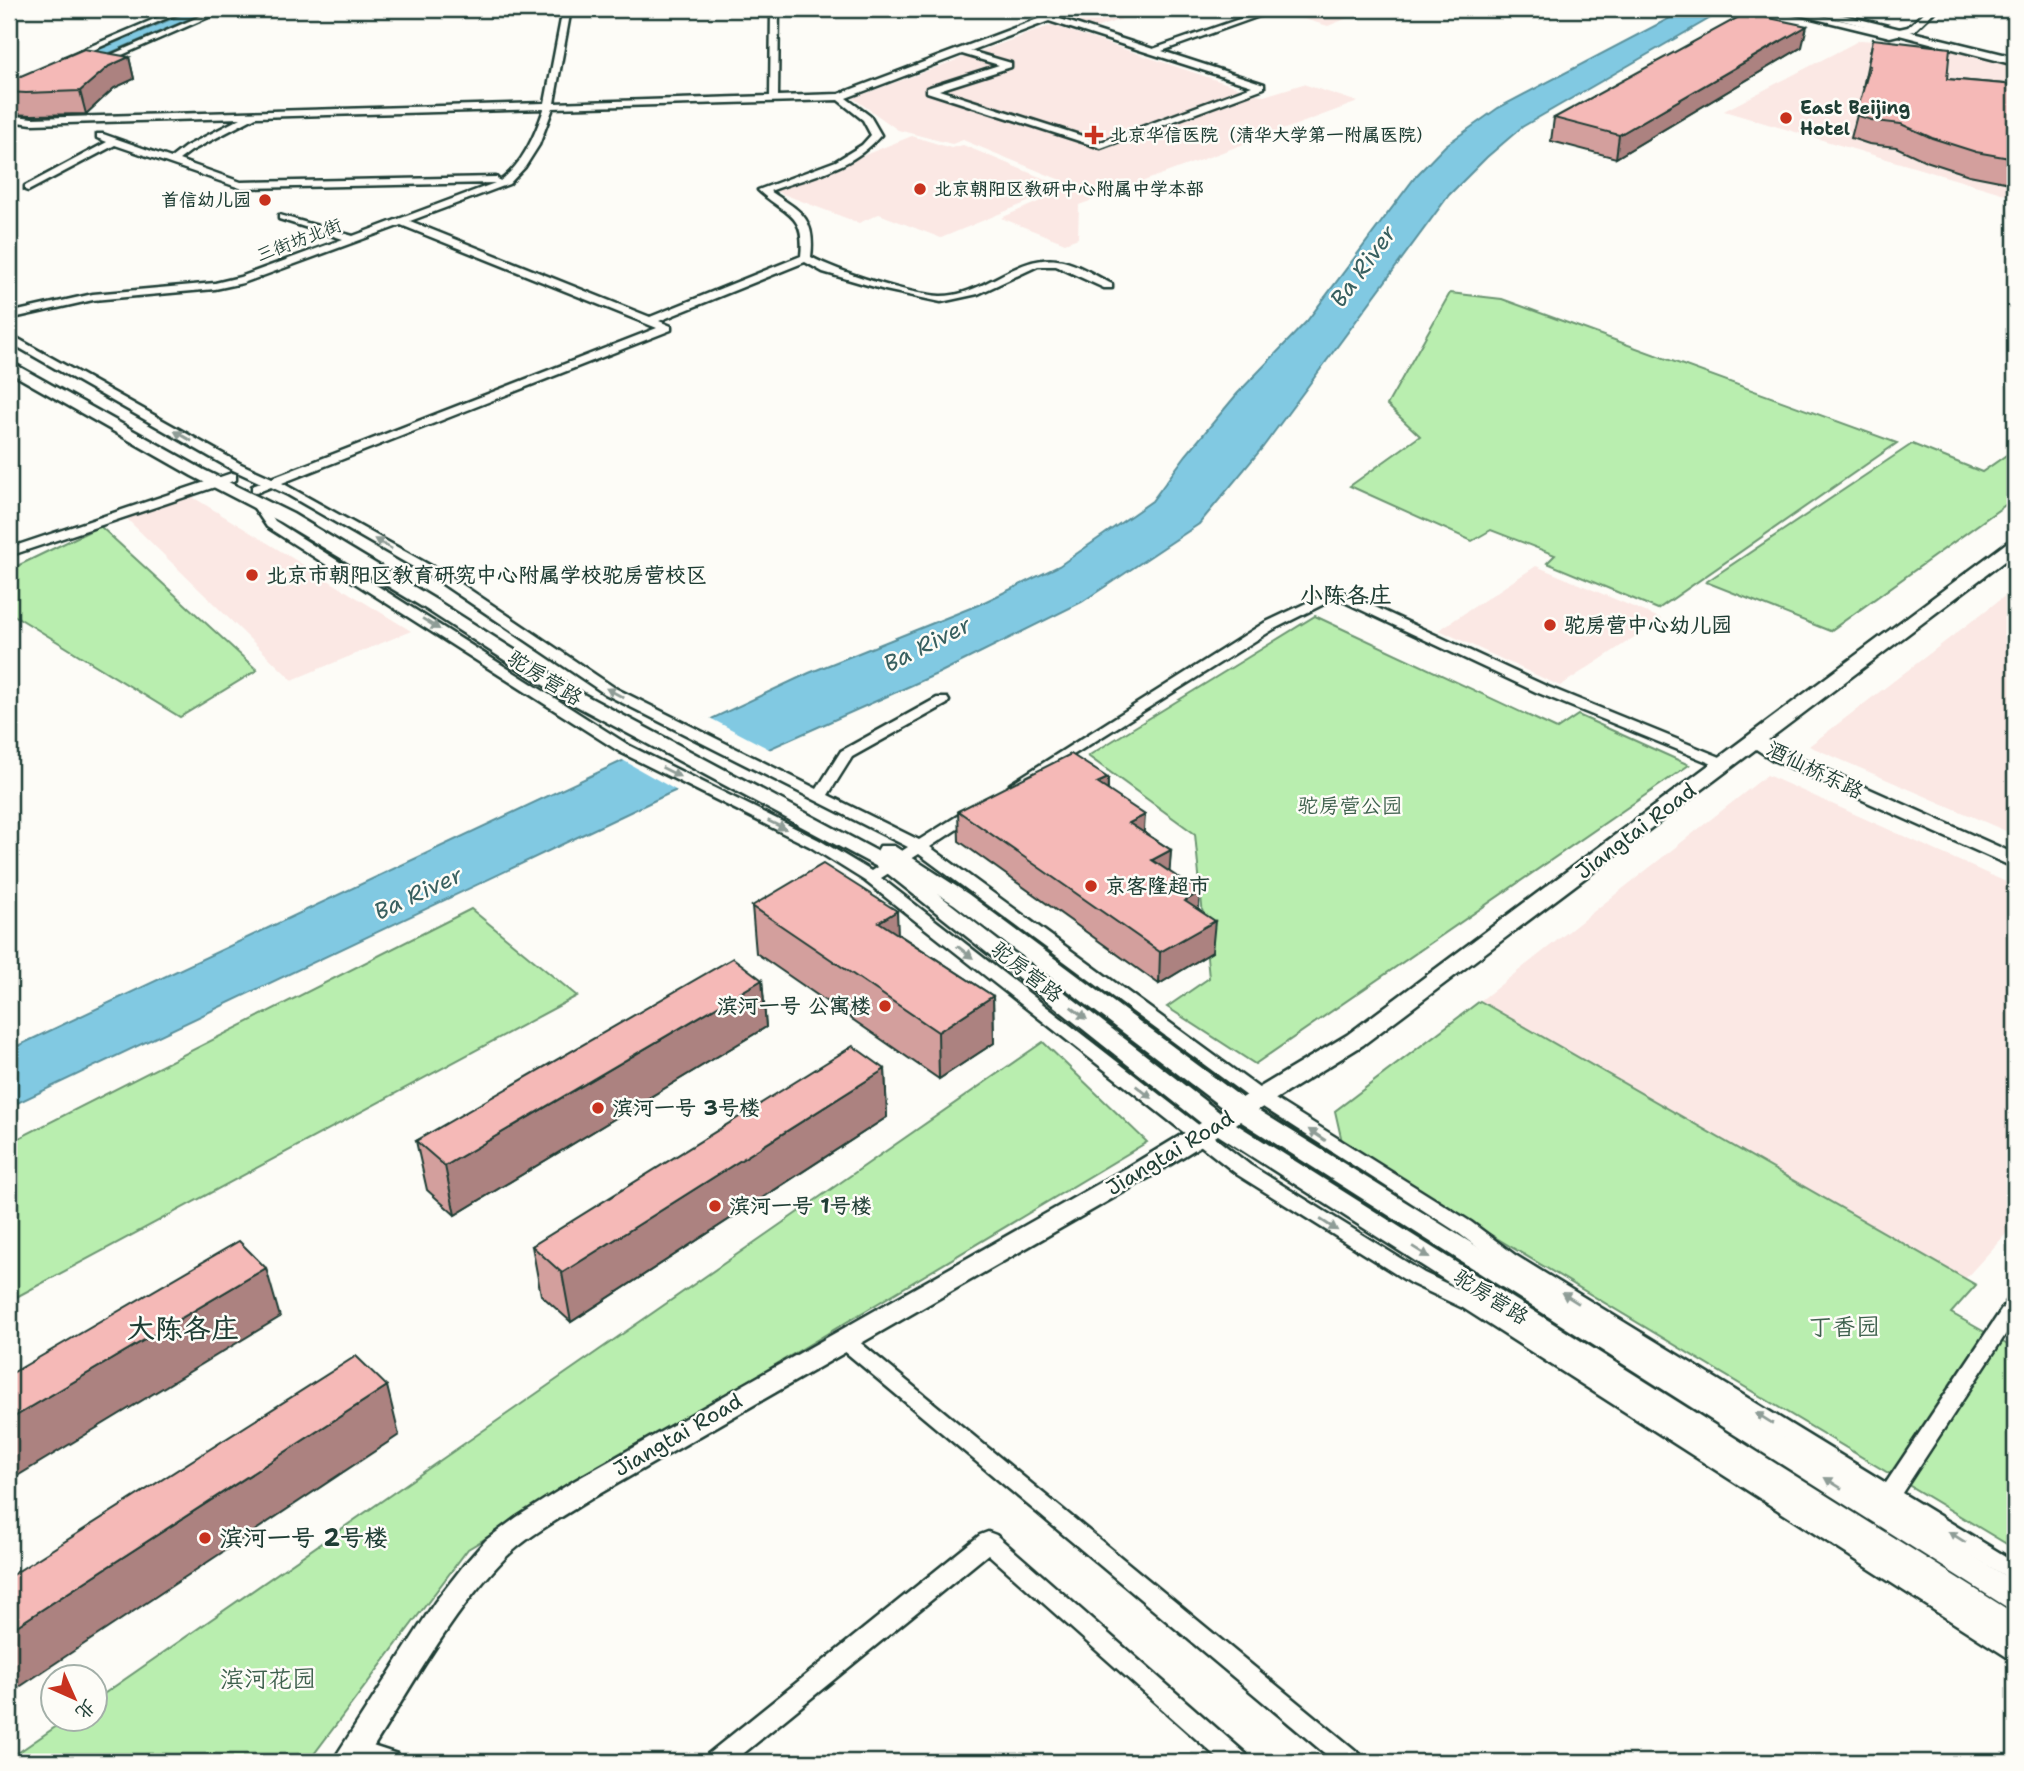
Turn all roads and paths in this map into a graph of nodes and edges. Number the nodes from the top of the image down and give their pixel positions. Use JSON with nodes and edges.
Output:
{"nodes":[{"id":1,"x":184,"y":9,"type":"edge"},
{"id":2,"x":223,"y":9,"type":"edge"},
{"id":3,"x":567,"y":9,"type":"edge"},
{"id":4,"x":775,"y":9,"type":"edge"},
{"id":5,"x":1054,"y":9,"type":"edge"},
{"id":6,"x":1275,"y":9,"type":"edge"},
{"id":7,"x":1779,"y":9,"type":"edge"},
{"id":8,"x":1805,"y":9,"type":"edge"},
{"id":9,"x":1828,"y":9,"type":"edge"},
{"id":10,"x":1933,"y":9,"type":"edge"},
{"id":11,"x":1049,"y":18,"type":"junction"},
{"id":12,"x":1906,"y":31,"type":"junction"},
{"id":13,"x":964,"y":52,"type":"junction"},
{"id":14,"x":1152,"y":52,"type":"junction"},
{"id":15,"x":2015,"y":53,"type":"edge"},
{"id":16,"x":59,"y":61,"type":"edge"},
{"id":17,"x":2015,"y":61,"type":"edge"},
{"id":18,"x":89,"y":66,"type":"edge"},
{"id":19,"x":773,"y":86,"type":"junction"},
{"id":20,"x":839,"y":97,"type":"junction"},
{"id":21,"x":774,"y":99,"type":"junction"},
{"id":22,"x":698,"y":102,"type":"junction"},
{"id":23,"x":551,"y":105,"type":"junction"},
{"id":24,"x":256,"y":114,"type":"junction"},
{"id":25,"x":9,"y":118,"type":"edge"},
{"id":26,"x":100,"y":136,"type":"dead end"},
{"id":27,"x":115,"y":141,"type":"junction"},
{"id":28,"x":172,"y":161,"type":"junction"},
{"id":29,"x":506,"y":182,"type":"junction"},
{"id":30,"x":28,"y":188,"type":"dead end"},
{"id":31,"x":283,"y":217,"type":"dead end"},
{"id":32,"x":400,"y":221,"type":"junction"},
{"id":33,"x":353,"y":239,"type":"junction"},
{"id":34,"x":806,"y":258,"type":"junction"},
{"id":35,"x":1108,"y":286,"type":"dead end"},
{"id":36,"x":9,"y":316,"type":"edge"},
{"id":37,"x":652,"y":320,"type":"junction"},
{"id":38,"x":9,"y":338,"type":"edge"},
{"id":39,"x":9,"y":353,"type":"edge"},
{"id":40,"x":9,"y":366,"type":"edge"},
{"id":41,"x":223,"y":480,"type":"junction"},
{"id":42,"x":273,"y":482,"type":"junction"},
{"id":43,"x":256,"y":495,"type":"junction"},
{"id":44,"x":2015,"y":545,"type":"edge"},
{"id":45,"x":9,"y":552,"type":"edge"},
{"id":46,"x":942,"y":701,"type":"dead end"},
{"id":47,"x":1756,"y":741,"type":"junction"},
{"id":48,"x":1726,"y":764,"type":"junction"},
{"id":49,"x":750,"y":778,"type":"junction"},
{"id":50,"x":1009,"y":789,"type":"edge"},
{"id":51,"x":820,"y":796,"type":"junction"},
{"id":52,"x":987,"y":803,"type":"edge"},
{"id":53,"x":2015,"y":849,"type":"edge"},
{"id":54,"x":896,"y":862,"type":"junction"},
{"id":55,"x":2015,"y":862,"type":"edge"},
{"id":56,"x":1230,"y":1117,"type":"junction"},
{"id":57,"x":2015,"y":1305,"type":"edge"},
{"id":58,"x":845,"y":1340,"type":"junction"},
{"id":59,"x":1883,"y":1503,"type":"junction"},
{"id":60,"x":2015,"y":1573,"type":"edge"},
{"id":61,"x":2015,"y":1598,"type":"edge"},
{"id":62,"x":2015,"y":1629,"type":"edge"},
{"id":63,"x":2015,"y":1650,"type":"edge"},
{"id":64,"x":351,"y":1756,"type":"edge"},
{"id":65,"x":389,"y":1762,"type":"edge"},
{"id":66,"x":716,"y":1762,"type":"edge"},
{"id":67,"x":1238,"y":1762,"type":"edge"},
{"id":68,"x":1352,"y":1762,"type":"edge"}],
"edges":[{"from":1,"to":16,"type":"street"},
{"from":2,"to":18,"type":"street"},
{"from":3,"to":23,"type":"street"},
{"from":4,"to":19,"type":"street"},
{"from":5,"to":11,"type":"street"},
{"from":6,"to":14,"type":"street"},
{"from":7,"to":12,"type":"street"},
{"from":8,"to":12,"type":"main road"},
{"from":9,"to":12,"type":"main road"},
{"from":10,"to":12,"type":"street"},
{"from":11,"to":13,"type":"street"},
{"from":11,"to":14,"type":"street"},
{"from":12,"to":15,"type":"main road"},
{"from":12,"to":17,"type":"main road"},
{"from":13,"to":14,"type":"street"},
{"from":13,"to":20,"type":"street"},
{"from":19,"to":21,"type":"street"},
{"from":19,"to":22,"type":"street"},
{"from":20,"to":21,"type":"street"},
{"from":20,"to":34,"type":"street"},
{"from":21,"to":22,"type":"street"},
{"from":22,"to":23,"type":"street"},
{"from":23,"to":24,"type":"street"},
{"from":23,"to":29,"type":"street"},
{"from":24,"to":25,"type":"street"},
{"from":24,"to":28,"type":"street"},
{"from":26,"to":27,"type":"street"},
{"from":27,"to":28,"type":"street"},
{"from":27,"to":30,"type":"street"},
{"from":28,"to":29,"type":"street"},
{"from":29,"to":32,"type":"street","name":"三街坊北街"},
{"from":31,"to":33,"type":"street"},
{"from":32,"to":33,"type":"street","name":"三街坊北街"},
{"from":32,"to":37,"type":"street"},
{"from":33,"to":36,"type":"street","name":"三街坊北街"},
{"from":34,"to":35,"type":"street"},
{"from":34,"to":37,"type":"street"},
{"from":37,"to":42,"type":"street"},
{"from":42,"to":38,"type":"street","one_way":true},
{"from":39,"to":41,"type":"street","name":"驼房营路"},
{"from":40,"to":41,"type":"street","name":"驼房营路"},
{"from":41,"to":43,"type":"street","name":"驼房营路"},
{"from":41,"to":45,"type":"street"},
{"from":42,"to":43,"type":"street"},
{"from":49,"to":42,"type":"street","one_way":true},
{"from":43,"to":49,"type":"street","name":"驼房营路"},
{"from":43,"to":54,"type":"street","one_way":true},
{"from":44,"to":47,"type":"street","name":"Jiangtai Road"},
{"from":46,"to":51,"type":"street"},
{"from":47,"to":48,"type":"street","name":"Jiangtai Road"},
{"from":47,"to":53,"type":"street","name":"酒仙桥东路"},
{"from":47,"to":55,"type":"street","name":"酒仙桥东路"},
{"from":48,"to":50,"type":"street"},
{"from":48,"to":56,"type":"street","name":"Jiangtai Road"},
{"from":49,"to":51,"type":"street"},
{"from":49,"to":54,"type":"street","name":"驼房营路"},
{"from":51,"to":54,"type":"street"},
{"from":52,"to":54,"type":"street"},
{"from":54,"to":56,"type":"street","name":"驼房营路"},
{"from":54,"to":56,"type":"street","one_way":true},
{"from":56,"to":58,"type":"street","name":"Jiangtai Road"},
{"from":59,"to":56,"type":"street","name":"驼房营路","one_way":true},
{"from":56,"to":62,"type":"street","name":"驼房营路","one_way":true},
{"from":56,"to":63,"type":"street","one_way":true},
{"from":57,"to":59,"type":"street"},
{"from":58,"to":64,"type":"street","name":"Jiangtai Road"},
{"from":58,"to":68,"type":"street"},
{"from":60,"to":59,"type":"street","one_way":true},
{"from":59,"to":61,"type":"street","name":"驼房营路"},
{"from":64,"to":65,"type":"street"},
{"from":66,"to":67,"type":"street"}]}
